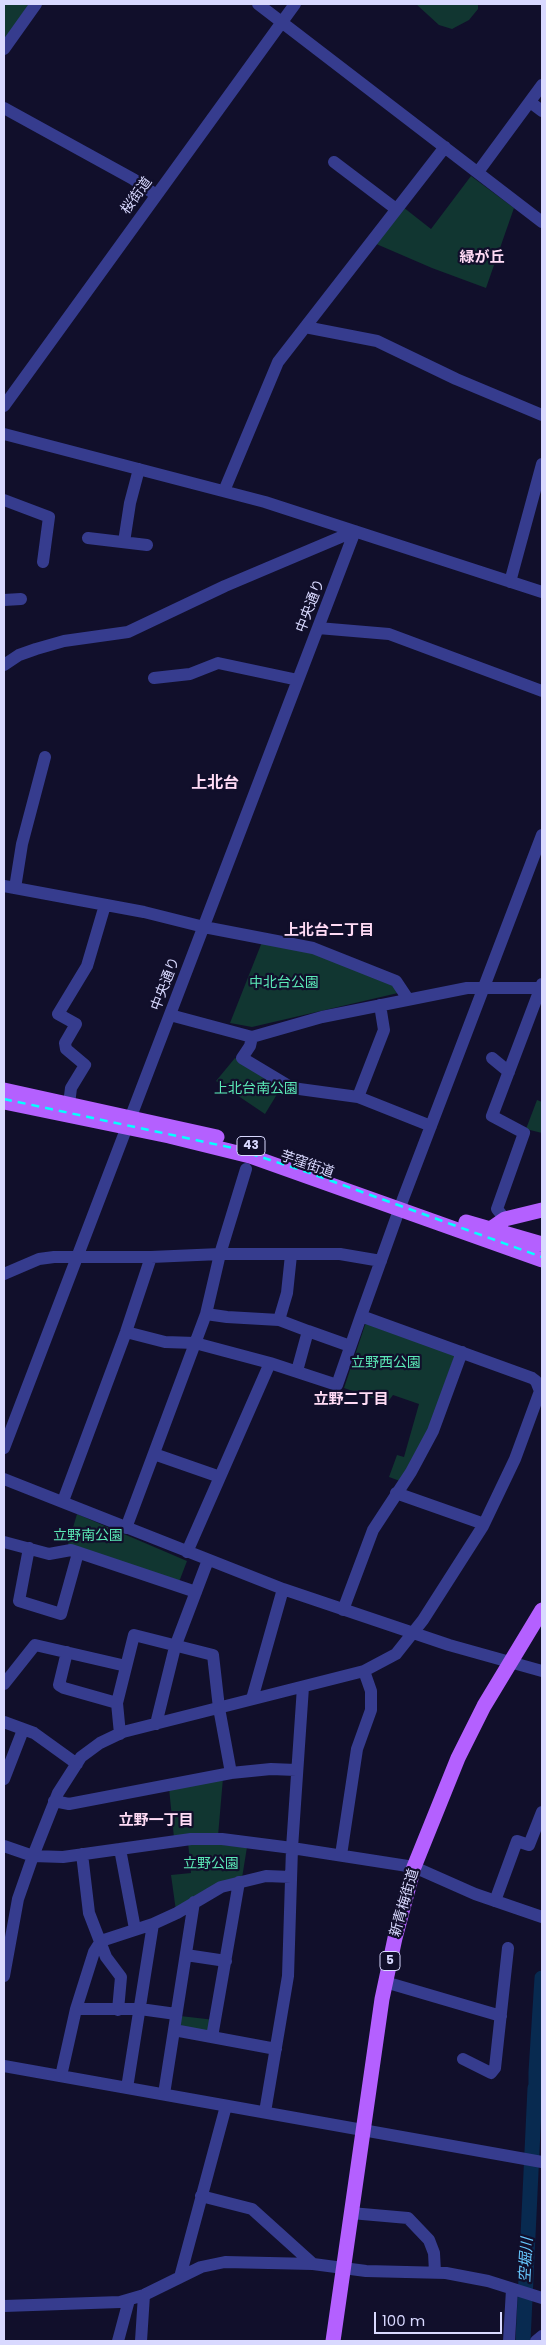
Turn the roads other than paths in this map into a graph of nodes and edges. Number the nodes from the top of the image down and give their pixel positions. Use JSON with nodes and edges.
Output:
{"nodes":[{"id":1,"x":36,"y":4,"type":"edge"},
{"id":2,"x":258,"y":4,"type":"edge"},
{"id":3,"x":295,"y":4,"type":"edge"},
{"id":4,"x":282,"y":22,"type":"junction"},
{"id":5,"x":4,"y":50,"type":"edge"},
{"id":6,"x":542,"y":85,"type":"edge"},
{"id":7,"x":530,"y":102,"type":"junction"},
{"id":8,"x":4,"y":108,"type":"edge"},
{"id":9,"x":542,"y":111,"type":"edge"},
{"id":10,"x":445,"y":147,"type":"junction"},
{"id":11,"x":334,"y":162,"type":"dead end"},
{"id":12,"x":478,"y":172,"type":"junction"},
{"id":13,"x":156,"y":195,"type":"junction"},
{"id":14,"x":396,"y":209,"type":"junction"},
{"id":15,"x":542,"y":222,"type":"edge"},
{"id":16,"x":306,"y":327,"type":"junction"},
{"id":17,"x":4,"y":406,"type":"edge"},
{"id":18,"x":542,"y":415,"type":"edge"},
{"id":19,"x":4,"y":434,"type":"edge"},
{"id":20,"x":542,"y":464,"type":"edge"},
{"id":21,"x":139,"y":469,"type":"junction"},
{"id":22,"x":224,"y":491,"type":"junction"},
{"id":23,"x":4,"y":500,"type":"edge"},
{"id":24,"x":355,"y":531,"type":"junction"},
{"id":25,"x":88,"y":538,"type":"dead end"},
{"id":26,"x":124,"y":542,"type":"junction"},
{"id":27,"x":147,"y":545,"type":"dead end"},
{"id":28,"x":43,"y":562,"type":"dead end"},
{"id":29,"x":510,"y":582,"type":"junction"},
{"id":30,"x":542,"y":592,"type":"edge"},
{"id":31,"x":21,"y":599,"type":"dead end"},
{"id":32,"x":4,"y":600,"type":"edge"},
{"id":33,"x":318,"y":628,"type":"junction"},
{"id":34,"x":4,"y":665,"type":"edge"},
{"id":35,"x":154,"y":678,"type":"dead end"},
{"id":36,"x":298,"y":680,"type":"junction"},
{"id":37,"x":542,"y":691,"type":"edge"},
{"id":38,"x":45,"y":757,"type":"dead end"},
{"id":39,"x":542,"y":835,"type":"edge"},
{"id":40,"x":9,"y":887,"type":"edge"},
{"id":41,"x":106,"y":904,"type":"junction"},
{"id":42,"x":204,"y":927,"type":"junction"},
{"id":43,"x":484,"y":987,"type":"junction"},
{"id":44,"x":542,"y":987,"type":"edge"},
{"id":45,"x":408,"y":999,"type":"junction"},
{"id":46,"x":380,"y":1005,"type":"junction"},
{"id":47,"x":170,"y":1014,"type":"junction"},
{"id":48,"x":252,"y":1037,"type":"junction"},
{"id":49,"x":492,"y":1058,"type":"dead end"},
{"id":50,"x":509,"y":1072,"type":"junction"},
{"id":51,"x":4,"y":1090,"type":"edge"},
{"id":52,"x":358,"y":1097,"type":"junction"},
{"id":53,"x":4,"y":1102,"type":"edge"},
{"id":54,"x":69,"y":1104,"type":"junction"},
{"id":55,"x":129,"y":1122,"type":"junction"},
{"id":56,"x":431,"y":1126,"type":"junction"},
{"id":57,"x":246,"y":1169,"type":"dead end"},
{"id":58,"x":402,"y":1204,"type":"junction"},
{"id":59,"x":542,"y":1210,"type":"edge"},
{"id":60,"x":505,"y":1219,"type":"junction"},
{"id":61,"x":487,"y":1235,"type":"junction"},
{"id":62,"x":542,"y":1244,"type":"edge"},
{"id":63,"x":220,"y":1254,"type":"junction"},
{"id":64,"x":291,"y":1255,"type":"junction"},
{"id":65,"x":151,"y":1257,"type":"junction"},
{"id":66,"x":78,"y":1258,"type":"junction"},
{"id":67,"x":542,"y":1260,"type":"edge"},
{"id":68,"x":381,"y":1261,"type":"junction"},
{"id":69,"x":4,"y":1274,"type":"edge"},
{"id":70,"x":206,"y":1314,"type":"junction"},
{"id":71,"x":361,"y":1316,"type":"junction"},
{"id":72,"x":279,"y":1320,"type":"junction"},
{"id":73,"x":308,"y":1331,"type":"junction"},
{"id":74,"x":126,"y":1332,"type":"junction"},
{"id":75,"x":195,"y":1343,"type":"junction"},
{"id":76,"x":350,"y":1346,"type":"junction"},
{"id":77,"x":462,"y":1352,"type":"junction"},
{"id":78,"x":270,"y":1363,"type":"junction"},
{"id":79,"x":298,"y":1371,"type":"junction"},
{"id":80,"x":4,"y":1448,"type":"edge"},
{"id":81,"x":154,"y":1454,"type":"junction"},
{"id":82,"x":220,"y":1477,"type":"junction"},
{"id":83,"x":4,"y":1479,"type":"edge"},
{"id":84,"x":396,"y":1493,"type":"junction"},
{"id":85,"x":64,"y":1501,"type":"junction"},
{"id":86,"x":484,"y":1524,"type":"junction"},
{"id":87,"x":126,"y":1528,"type":"junction"},
{"id":88,"x":4,"y":1542,"type":"edge"},
{"id":89,"x":29,"y":1548,"type":"junction"},
{"id":90,"x":187,"y":1552,"type":"junction"},
{"id":91,"x":78,"y":1553,"type":"junction"},
{"id":92,"x":208,"y":1560,"type":"junction"},
{"id":93,"x":283,"y":1589,"type":"junction"},
{"id":94,"x":196,"y":1592,"type":"junction"},
{"id":95,"x":343,"y":1610,"type":"junction"},
{"id":96,"x":542,"y":1610,"type":"edge"},
{"id":97,"x":414,"y":1633,"type":"junction"},
{"id":98,"x":175,"y":1647,"type":"junction"},
{"id":99,"x":67,"y":1652,"type":"junction"},
{"id":100,"x":510,"y":1662,"type":"junction"},
{"id":101,"x":126,"y":1666,"type":"junction"},
{"id":102,"x":364,"y":1670,"type":"junction"},
{"id":103,"x":542,"y":1671,"type":"edge"},
{"id":104,"x":4,"y":1684,"type":"edge"},
{"id":105,"x":303,"y":1686,"type":"junction"},
{"id":106,"x":252,"y":1699,"type":"junction"},
{"id":107,"x":117,"y":1703,"type":"junction"},
{"id":108,"x":219,"y":1708,"type":"junction"},
{"id":109,"x":4,"y":1722,"type":"edge"},
{"id":110,"x":156,"y":1724,"type":"junction"},
{"id":111,"x":23,"y":1730,"type":"junction"},
{"id":112,"x":120,"y":1734,"type":"junction"},
{"id":113,"x":77,"y":1764,"type":"junction"},
{"id":114,"x":296,"y":1770,"type":"junction"},
{"id":115,"x":231,"y":1773,"type":"junction"},
{"id":116,"x":4,"y":1779,"type":"edge"},
{"id":117,"x":54,"y":1801,"type":"junction"},
{"id":118,"x":542,"y":1812,"type":"edge"},
{"id":119,"x":4,"y":1846,"type":"edge"},
{"id":120,"x":292,"y":1848,"type":"junction"},
{"id":121,"x":120,"y":1849,"type":"junction"},
{"id":122,"x":82,"y":1854,"type":"junction"},
{"id":123,"x":341,"y":1855,"type":"junction"},
{"id":124,"x":33,"y":1856,"type":"junction"},
{"id":125,"x":414,"y":1867,"type":"junction"},
{"id":126,"x":291,"y":1877,"type":"junction"},
{"id":127,"x":239,"y":1882,"type":"junction"},
{"id":128,"x":194,"y":1902,"type":"junction"},
{"id":129,"x":495,"y":1902,"type":"junction"},
{"id":130,"x":539,"y":1916,"type":"edge"},
{"id":131,"x":153,"y":1924,"type":"junction"},
{"id":132,"x":134,"y":1929,"type":"junction"},
{"id":133,"x":101,"y":1941,"type":"junction"},
{"id":134,"x":508,"y":1948,"type":"dead end"},
{"id":135,"x":186,"y":1955,"type":"junction"},
{"id":136,"x":226,"y":1961,"type":"junction"},
{"id":137,"x":4,"y":1973,"type":"edge"},
{"id":138,"x":385,"y":1982,"type":"junction"},
{"id":139,"x":76,"y":2009,"type":"junction"},
{"id":140,"x":140,"y":2009,"type":"junction"},
{"id":141,"x":118,"y":2010,"type":"junction"},
{"id":142,"x":176,"y":2014,"type":"junction"},
{"id":143,"x":501,"y":2016,"type":"junction"},
{"id":144,"x":174,"y":2030,"type":"junction"},
{"id":145,"x":212,"y":2037,"type":"junction"},
{"id":146,"x":276,"y":2049,"type":"junction"},
{"id":147,"x":463,"y":2059,"type":"dead end"},
{"id":148,"x":4,"y":2066,"type":"edge"},
{"id":149,"x":61,"y":2076,"type":"junction"},
{"id":150,"x":127,"y":2088,"type":"junction"},
{"id":151,"x":164,"y":2094,"type":"junction"},
{"id":152,"x":226,"y":2106,"type":"junction"},
{"id":153,"x":265,"y":2112,"type":"junction"},
{"id":154,"x":362,"y":2131,"type":"junction"},
{"id":155,"x":542,"y":2162,"type":"edge"},
{"id":156,"x":201,"y":2196,"type":"junction"},
{"id":157,"x":352,"y":2213,"type":"junction"},
{"id":158,"x":313,"y":2264,"type":"junction"},
{"id":159,"x":343,"y":2268,"type":"junction"},
{"id":160,"x":434,"y":2272,"type":"junction"},
{"id":161,"x":180,"y":2277,"type":"junction"},
{"id":162,"x":512,"y":2289,"type":"junction"},
{"id":163,"x":144,"y":2295,"type":"junction"},
{"id":164,"x":540,"y":2297,"type":"edge"},
{"id":165,"x":129,"y":2300,"type":"junction"},
{"id":166,"x":4,"y":2306,"type":"edge"},
{"id":167,"x":118,"y":2341,"type":"edge"},
{"id":168,"x":141,"y":2341,"type":"edge"},
{"id":169,"x":333,"y":2341,"type":"edge"},
{"id":170,"x":509,"y":2341,"type":"edge"}],
"edges":[{"from":1,"to":5,"type":"street"},
{"from":2,"to":4,"type":"street"},
{"from":3,"to":4,"type":"street","name":"桜街道"},
{"from":4,"to":10,"type":"street"},
{"from":4,"to":13,"type":"street","name":"桜街道"},
{"from":6,"to":7,"type":"street"},
{"from":7,"to":9,"type":"street"},
{"from":7,"to":12,"type":"street"},
{"from":8,"to":13,"type":"street"},
{"from":10,"to":12,"type":"street"},
{"from":10,"to":14,"type":"street"},
{"from":11,"to":14,"type":"street"},
{"from":12,"to":15,"type":"street"},
{"from":13,"to":17,"type":"street","name":"桜街道"},
{"from":14,"to":16,"type":"street"},
{"from":16,"to":18,"type":"street"},
{"from":16,"to":22,"type":"street"},
{"from":19,"to":21,"type":"street"},
{"from":20,"to":29,"type":"street"},
{"from":21,"to":22,"type":"street"},
{"from":21,"to":26,"type":"street"},
{"from":22,"to":24,"type":"street"},
{"from":23,"to":28,"type":"street"},
{"from":24,"to":29,"type":"street"},
{"from":24,"to":33,"type":"street","name":"中央通り"},
{"from":24,"to":34,"type":"street"},
{"from":25,"to":26,"type":"street"},
{"from":26,"to":27,"type":"street"},
{"from":29,"to":30,"type":"street"},
{"from":31,"to":32,"type":"street"},
{"from":33,"to":36,"type":"street","name":"中央通り"},
{"from":33,"to":37,"type":"street"},
{"from":35,"to":36,"type":"street"},
{"from":36,"to":42,"type":"street","name":"中央通り"},
{"from":38,"to":40,"type":"street"},
{"from":39,"to":43,"type":"street"},
{"from":40,"to":41,"type":"street"},
{"from":41,"to":42,"type":"street"},
{"from":41,"to":54,"type":"street"},
{"from":42,"to":45,"type":"street"},
{"from":42,"to":47,"type":"street","name":"中央通り"},
{"from":43,"to":44,"type":"street"},
{"from":43,"to":45,"type":"street"},
{"from":43,"to":56,"type":"street"},
{"from":44,"to":50,"type":"street"},
{"from":45,"to":46,"type":"street"},
{"from":46,"to":48,"type":"street"},
{"from":46,"to":52,"type":"street"},
{"from":47,"to":48,"type":"street"},
{"from":47,"to":55,"type":"street","name":"中央通り"},
{"from":48,"to":52,"type":"street"},
{"from":49,"to":50,"type":"street"},
{"from":50,"to":60,"type":"street"},
{"from":51,"to":54,"type":"main road","name":"芋窪街道","number":"43"},
{"from":52,"to":56,"type":"street"},
{"from":53,"to":55,"type":"main road","name":"芋窪街道","number":"43"},
{"from":54,"to":55,"type":"main road","name":"芋窪街道","number":"43"},
{"from":55,"to":58,"type":"main road","name":"芋窪街道","number":"43"},
{"from":55,"to":66,"type":"street","name":"中央通り"},
{"from":56,"to":58,"type":"street"},
{"from":57,"to":63,"type":"street"},
{"from":58,"to":61,"type":"main road","name":"芋窪街道","number":"43"},
{"from":58,"to":68,"type":"street"},
{"from":59,"to":60,"type":"main road"},
{"from":60,"to":61,"type":"main road"},
{"from":61,"to":62,"type":"main road","name":"芋窪街道","number":"43"},
{"from":61,"to":67,"type":"main road","name":"芋窪街道","number":"43"},
{"from":63,"to":64,"type":"street"},
{"from":63,"to":65,"type":"street"},
{"from":63,"to":70,"type":"street"},
{"from":64,"to":68,"type":"street"},
{"from":64,"to":72,"type":"street"},
{"from":65,"to":66,"type":"street"},
{"from":65,"to":74,"type":"street"},
{"from":66,"to":69,"type":"street"},
{"from":66,"to":80,"type":"street","name":"中央通り"},
{"from":68,"to":71,"type":"street"},
{"from":70,"to":72,"type":"street"},
{"from":70,"to":75,"type":"street"},
{"from":71,"to":76,"type":"street"},
{"from":71,"to":77,"type":"street"},
{"from":72,"to":73,"type":"street"},
{"from":73,"to":76,"type":"street"},
{"from":73,"to":79,"type":"street"},
{"from":74,"to":75,"type":"street"},
{"from":74,"to":85,"type":"street"},
{"from":75,"to":78,"type":"street"},
{"from":75,"to":81,"type":"street"},
{"from":76,"to":79,"type":"street"},
{"from":77,"to":84,"type":"street"},
{"from":77,"to":86,"type":"street"},
{"from":78,"to":79,"type":"street"},
{"from":78,"to":82,"type":"street"},
{"from":81,"to":82,"type":"street"},
{"from":81,"to":87,"type":"street"},
{"from":82,"to":90,"type":"street"},
{"from":83,"to":85,"type":"street"},
{"from":84,"to":86,"type":"street"},
{"from":84,"to":95,"type":"street"},
{"from":85,"to":87,"type":"street"},
{"from":86,"to":97,"type":"street"},
{"from":87,"to":90,"type":"street"},
{"from":88,"to":89,"type":"street"},
{"from":89,"to":91,"type":"street"},
{"from":89,"to":91,"type":"street"},
{"from":90,"to":92,"type":"street"},
{"from":91,"to":94,"type":"street"},
{"from":92,"to":93,"type":"street"},
{"from":92,"to":94,"type":"street"},
{"from":93,"to":95,"type":"street"},
{"from":93,"to":106,"type":"street"},
{"from":94,"to":98,"type":"street"},
{"from":95,"to":97,"type":"street"},
{"from":96,"to":100,"type":"main road","name":"新青梅街道","number":"5"},
{"from":97,"to":100,"type":"street"},
{"from":97,"to":102,"type":"street"},
{"from":98,"to":101,"type":"street"},
{"from":98,"to":108,"type":"street"},
{"from":98,"to":110,"type":"street"},
{"from":99,"to":101,"type":"street"},
{"from":99,"to":104,"type":"street"},
{"from":99,"to":107,"type":"street"},
{"from":100,"to":103,"type":"street"},
{"from":100,"to":125,"type":"main road","name":"新青梅街道","number":"5"},
{"from":101,"to":107,"type":"street"},
{"from":102,"to":105,"type":"street"},
{"from":102,"to":123,"type":"street"},
{"from":105,"to":106,"type":"street"},
{"from":105,"to":114,"type":"street"},
{"from":106,"to":108,"type":"street"},
{"from":107,"to":112,"type":"street"},
{"from":108,"to":110,"type":"street"},
{"from":108,"to":115,"type":"street"},
{"from":109,"to":111,"type":"street"},
{"from":110,"to":112,"type":"street"},
{"from":111,"to":113,"type":"street"},
{"from":111,"to":116,"type":"street"},
{"from":112,"to":113,"type":"street"},
{"from":113,"to":117,"type":"street"},
{"from":114,"to":115,"type":"street"},
{"from":114,"to":120,"type":"street"},
{"from":115,"to":117,"type":"street"},
{"from":117,"to":124,"type":"street"},
{"from":118,"to":129,"type":"street"},
{"from":119,"to":124,"type":"street"},
{"from":120,"to":121,"type":"street"},
{"from":120,"to":123,"type":"street"},
{"from":120,"to":126,"type":"street"},
{"from":121,"to":122,"type":"street"},
{"from":121,"to":132,"type":"street"},
{"from":122,"to":124,"type":"street"},
{"from":122,"to":133,"type":"street"},
{"from":123,"to":125,"type":"street"},
{"from":124,"to":137,"type":"street"},
{"from":125,"to":129,"type":"street"},
{"from":125,"to":138,"type":"main road","name":"新青梅街道","number":"5"},
{"from":126,"to":127,"type":"street"},
{"from":126,"to":146,"type":"street"},
{"from":127,"to":128,"type":"street"},
{"from":127,"to":136,"type":"street"},
{"from":128,"to":131,"type":"street"},
{"from":128,"to":135,"type":"street"},
{"from":129,"to":130,"type":"street"},
{"from":131,"to":132,"type":"street"},
{"from":131,"to":140,"type":"street"},
{"from":132,"to":133,"type":"street"},
{"from":133,"to":139,"type":"street"},
{"from":133,"to":141,"type":"street"},
{"from":134,"to":143,"type":"street"},
{"from":135,"to":136,"type":"street"},
{"from":135,"to":142,"type":"street"},
{"from":136,"to":145,"type":"street"},
{"from":138,"to":143,"type":"street"},
{"from":138,"to":154,"type":"main road","name":"新青梅街道","number":"5"},
{"from":139,"to":141,"type":"street"},
{"from":139,"to":149,"type":"street"},
{"from":140,"to":141,"type":"street"},
{"from":140,"to":142,"type":"street"},
{"from":140,"to":150,"type":"street"},
{"from":142,"to":144,"type":"street"},
{"from":143,"to":147,"type":"street"},
{"from":144,"to":145,"type":"street"},
{"from":144,"to":151,"type":"street"},
{"from":145,"to":146,"type":"street"},
{"from":146,"to":153,"type":"street"},
{"from":148,"to":149,"type":"street"},
{"from":149,"to":150,"type":"street"},
{"from":150,"to":151,"type":"street"},
{"from":151,"to":152,"type":"street"},
{"from":152,"to":153,"type":"street"},
{"from":152,"to":156,"type":"street"},
{"from":153,"to":154,"type":"street"},
{"from":154,"to":155,"type":"street"},
{"from":154,"to":157,"type":"main road","name":"新青梅街道","number":"5"},
{"from":156,"to":158,"type":"street"},
{"from":156,"to":161,"type":"street"},
{"from":157,"to":159,"type":"main road","name":"新青梅街道","number":"5"},
{"from":157,"to":160,"type":"street"},
{"from":158,"to":159,"type":"street"},
{"from":158,"to":161,"type":"street"},
{"from":159,"to":160,"type":"street"},
{"from":159,"to":169,"type":"main road","name":"新青梅街道","number":"5"},
{"from":160,"to":162,"type":"street"},
{"from":161,"to":163,"type":"street"},
{"from":162,"to":164,"type":"street"},
{"from":162,"to":170,"type":"street"},
{"from":163,"to":165,"type":"street"},
{"from":163,"to":168,"type":"street"},
{"from":165,"to":166,"type":"street"},
{"from":165,"to":167,"type":"street"}]}
